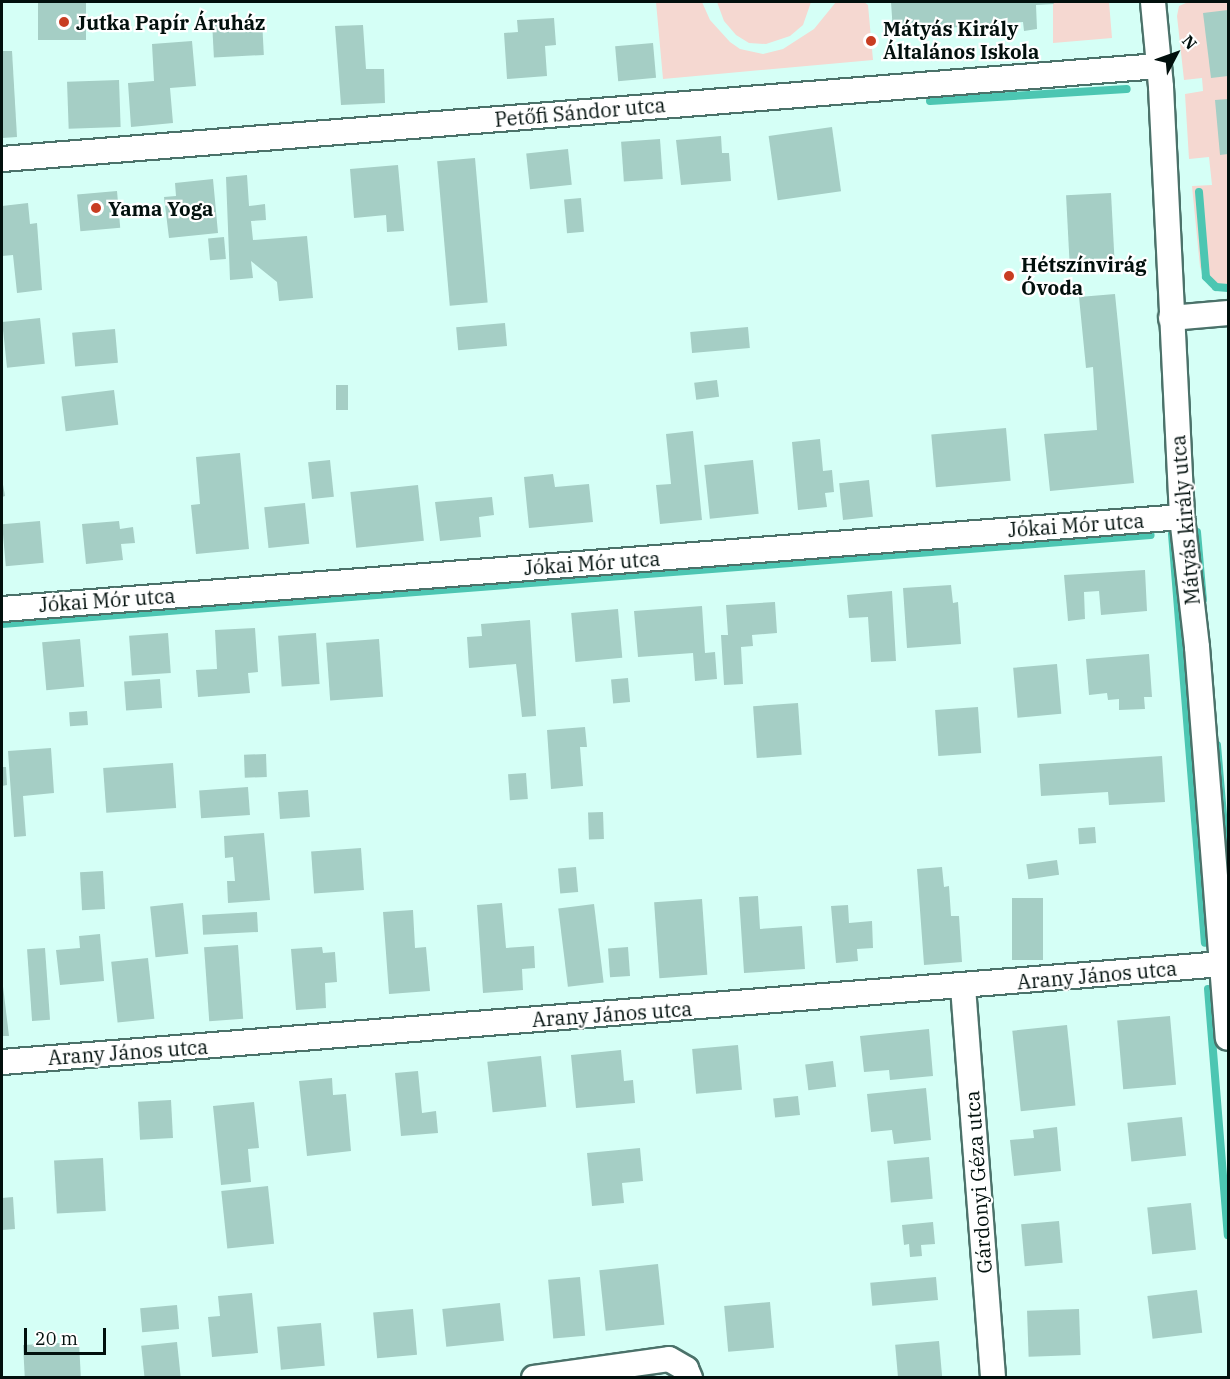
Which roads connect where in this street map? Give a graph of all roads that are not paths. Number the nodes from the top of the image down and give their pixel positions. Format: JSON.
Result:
{"nodes":[{"id":1,"x":1153,"y":2,"type":"edge"},
{"id":2,"x":1159,"y":66,"type":"junction"},
{"id":3,"x":2,"y":159,"type":"edge"},
{"id":4,"x":1228,"y":313,"type":"edge"},
{"id":5,"x":1171,"y":318,"type":"junction"},
{"id":6,"x":1182,"y":517,"type":"junction"},
{"id":7,"x":2,"y":609,"type":"edge"},
{"id":8,"x":1223,"y":964,"type":"junction"},
{"id":9,"x":963,"y":987,"type":"junction"},
{"id":10,"x":1228,"y":1038,"type":"edge"},
{"id":11,"x":2,"y":1062,"type":"edge"},
{"id":12,"x":534,"y":1377,"type":"edge"},
{"id":13,"x":690,"y":1377,"type":"edge"},
{"id":14,"x":993,"y":1377,"type":"edge"}],
"edges":[{"from":1,"to":2,"type":"street","name":"Mátyás király utca"},
{"from":2,"to":3,"type":"street","name":"Petőfi Sándor utca"},
{"from":2,"to":5,"type":"street","name":"Mátyás király utca"},
{"from":4,"to":5,"type":"street"},
{"from":5,"to":6,"type":"street","name":"Mátyás király utca"},
{"from":6,"to":7,"type":"street","name":"Jókai Mór utca"},
{"from":6,"to":8,"type":"street","name":"Mátyás király utca"},
{"from":8,"to":9,"type":"street","name":"Arany János utca"},
{"from":8,"to":10,"type":"street","name":"Mátyás király utca"},
{"from":9,"to":11,"type":"street","name":"Arany János utca"},
{"from":9,"to":14,"type":"street","name":"Gárdonyi Géza utca"},
{"from":12,"to":13,"type":"street"}]}
